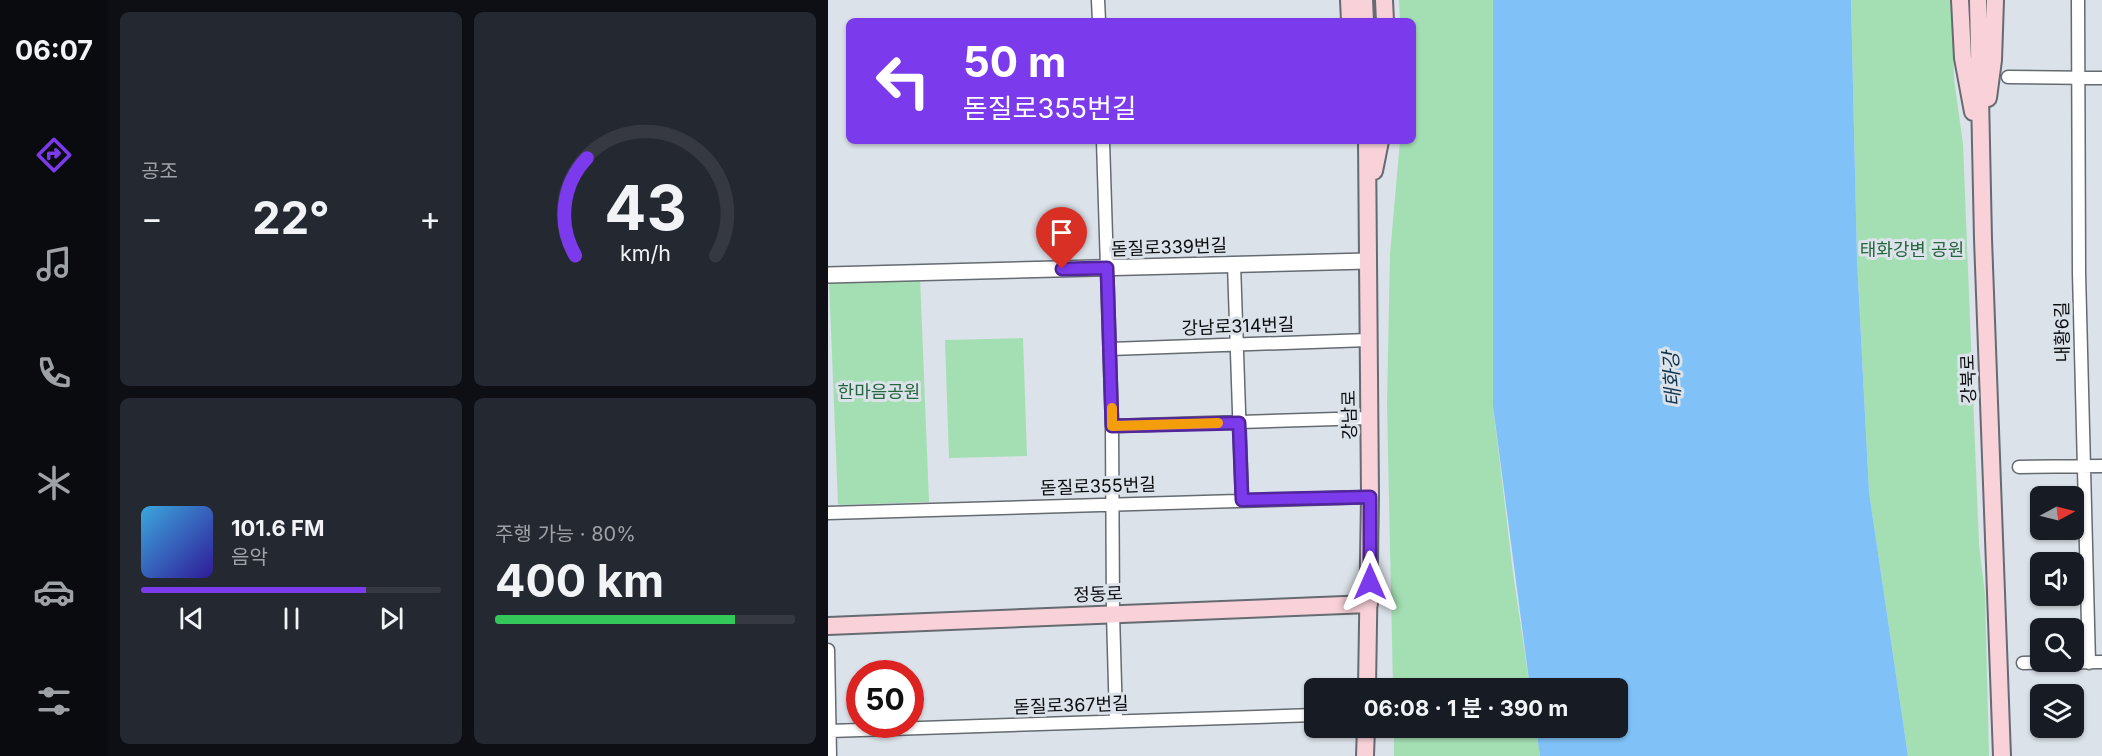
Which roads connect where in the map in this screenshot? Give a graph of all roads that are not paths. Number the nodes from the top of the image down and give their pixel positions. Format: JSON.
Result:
{"nodes":[{"id":1,"x":1098,"y":0,"type":"edge"},
{"id":2,"x":1349,"y":0,"type":"edge"},
{"id":3,"x":1364,"y":0,"type":"edge"},
{"id":4,"x":1384,"y":0,"type":"edge"},
{"id":5,"x":1960,"y":0,"type":"edge"},
{"id":6,"x":1978,"y":0,"type":"edge"},
{"id":7,"x":1995,"y":0,"type":"edge"},
{"id":8,"x":2078,"y":0,"type":"edge"},
{"id":9,"x":1099,"y":18,"type":"edge"},
{"id":10,"x":1350,"y":18,"type":"edge"},
{"id":11,"x":1365,"y":18,"type":"edge"},
{"id":12,"x":1385,"y":18,"type":"edge"},
{"id":13,"x":2008,"y":77,"type":"dead end"},
{"id":14,"x":2078,"y":78,"type":"junction"},
{"id":15,"x":2102,"y":78,"type":"edge"},
{"id":16,"x":1981,"y":142,"type":"junction"},
{"id":17,"x":1103,"y":144,"type":"edge"},
{"id":18,"x":1359,"y":144,"type":"edge"},
{"id":19,"x":1367,"y":144,"type":"edge"},
{"id":20,"x":1379,"y":144,"type":"edge"},
{"id":21,"x":1368,"y":201,"type":"junction"},
{"id":22,"x":1367,"y":261,"type":"junction"},
{"id":23,"x":1234,"y":264,"type":"junction"},
{"id":24,"x":1107,"y":268,"type":"junction"},
{"id":25,"x":828,"y":275,"type":"edge"},
{"id":26,"x":1368,"y":340,"type":"junction"},
{"id":27,"x":1237,"y":344,"type":"junction"},
{"id":28,"x":1110,"y":350,"type":"junction"},
{"id":29,"x":1369,"y":418,"type":"junction"},
{"id":30,"x":1239,"y":423,"type":"junction"},
{"id":31,"x":1112,"y":426,"type":"junction"},
{"id":32,"x":2102,"y":466,"type":"edge"},
{"id":33,"x":2019,"y":467,"type":"dead end"},
{"id":34,"x":2084,"y":467,"type":"junction"},
{"id":35,"x":1370,"y":497,"type":"junction"},
{"id":36,"x":1242,"y":500,"type":"junction"},
{"id":37,"x":1112,"y":504,"type":"junction"},
{"id":38,"x":828,"y":513,"type":"edge"},
{"id":39,"x":1369,"y":603,"type":"junction"},
{"id":40,"x":1113,"y":613,"type":"junction"},
{"id":41,"x":828,"y":626,"type":"edge"},
{"id":42,"x":828,"y":650,"type":"edge"},
{"id":43,"x":2102,"y":662,"type":"edge"},
{"id":44,"x":2023,"y":663,"type":"dead end"},
{"id":45,"x":2089,"y":663,"type":"junction"},
{"id":46,"x":1367,"y":678,"type":"edge"},
{"id":47,"x":1304,"y":715,"type":"edge"},
{"id":48,"x":1116,"y":722,"type":"junction"},
{"id":49,"x":830,"y":731,"type":"junction"},
{"id":50,"x":1366,"y":738,"type":"edge"},
{"id":51,"x":830,"y":756,"type":"edge"},
{"id":52,"x":1365,"y":756,"type":"edge"},
{"id":53,"x":2002,"y":756,"type":"edge"}],
"edges":[{"from":1,"to":9,"type":"street"},
{"from":2,"to":10,"type":"main road"},
{"from":3,"to":11,"type":"main road"},
{"from":4,"to":12,"type":"main road"},
{"from":5,"to":16,"type":"main road"},
{"from":6,"to":16,"type":"main road","name":"강북로"},
{"from":7,"to":16,"type":"main road"},
{"from":8,"to":14,"type":"street","name":"내황6길"},
{"from":13,"to":14,"type":"street"},
{"from":14,"to":15,"type":"street"},
{"from":14,"to":34,"type":"street","name":"내황6길"},
{"from":16,"to":53,"type":"main road","name":"강북로"},
{"from":17,"to":24,"type":"street"},
{"from":18,"to":21,"type":"main road"},
{"from":19,"to":21,"type":"main road","name":"강남로"},
{"from":20,"to":21,"type":"main road"},
{"from":21,"to":22,"type":"main road","name":"강남로"},
{"from":22,"to":23,"type":"street","name":"돋질로339번길"},
{"from":22,"to":26,"type":"main road","name":"강남로"},
{"from":23,"to":24,"type":"street","name":"돋질로339번길"},
{"from":23,"to":27,"type":"street"},
{"from":24,"to":25,"type":"street","name":"돋질로339번길"},
{"from":24,"to":28,"type":"street"},
{"from":26,"to":27,"type":"street","name":"강남로314번길"},
{"from":26,"to":29,"type":"main road","name":"강남로"},
{"from":27,"to":28,"type":"street","name":"강남로314번길"},
{"from":27,"to":30,"type":"street"},
{"from":28,"to":31,"type":"street"},
{"from":29,"to":30,"type":"street"},
{"from":29,"to":35,"type":"main road","name":"강남로"},
{"from":30,"to":31,"type":"street"},
{"from":30,"to":36,"type":"street"},
{"from":31,"to":37,"type":"street"},
{"from":32,"to":34,"type":"street"},
{"from":33,"to":34,"type":"street"},
{"from":34,"to":45,"type":"street","name":"내황6길"},
{"from":35,"to":36,"type":"street","name":"돋질로355번길"},
{"from":35,"to":39,"type":"main road","name":"강남로"},
{"from":36,"to":37,"type":"street","name":"돋질로355번길"},
{"from":37,"to":38,"type":"street","name":"돋질로355번길"},
{"from":37,"to":40,"type":"street"},
{"from":39,"to":40,"type":"main road","name":"정동로"},
{"from":39,"to":46,"type":"main road","name":"강남로"},
{"from":40,"to":41,"type":"main road","name":"정동로"},
{"from":40,"to":48,"type":"street"},
{"from":42,"to":49,"type":"street"},
{"from":43,"to":45,"type":"street"},
{"from":44,"to":45,"type":"street"},
{"from":47,"to":48,"type":"street","name":"돋질로367번길"},
{"from":48,"to":49,"type":"street","name":"돋질로367번길"},
{"from":49,"to":51,"type":"street"},
{"from":50,"to":52,"type":"main road"}]}
